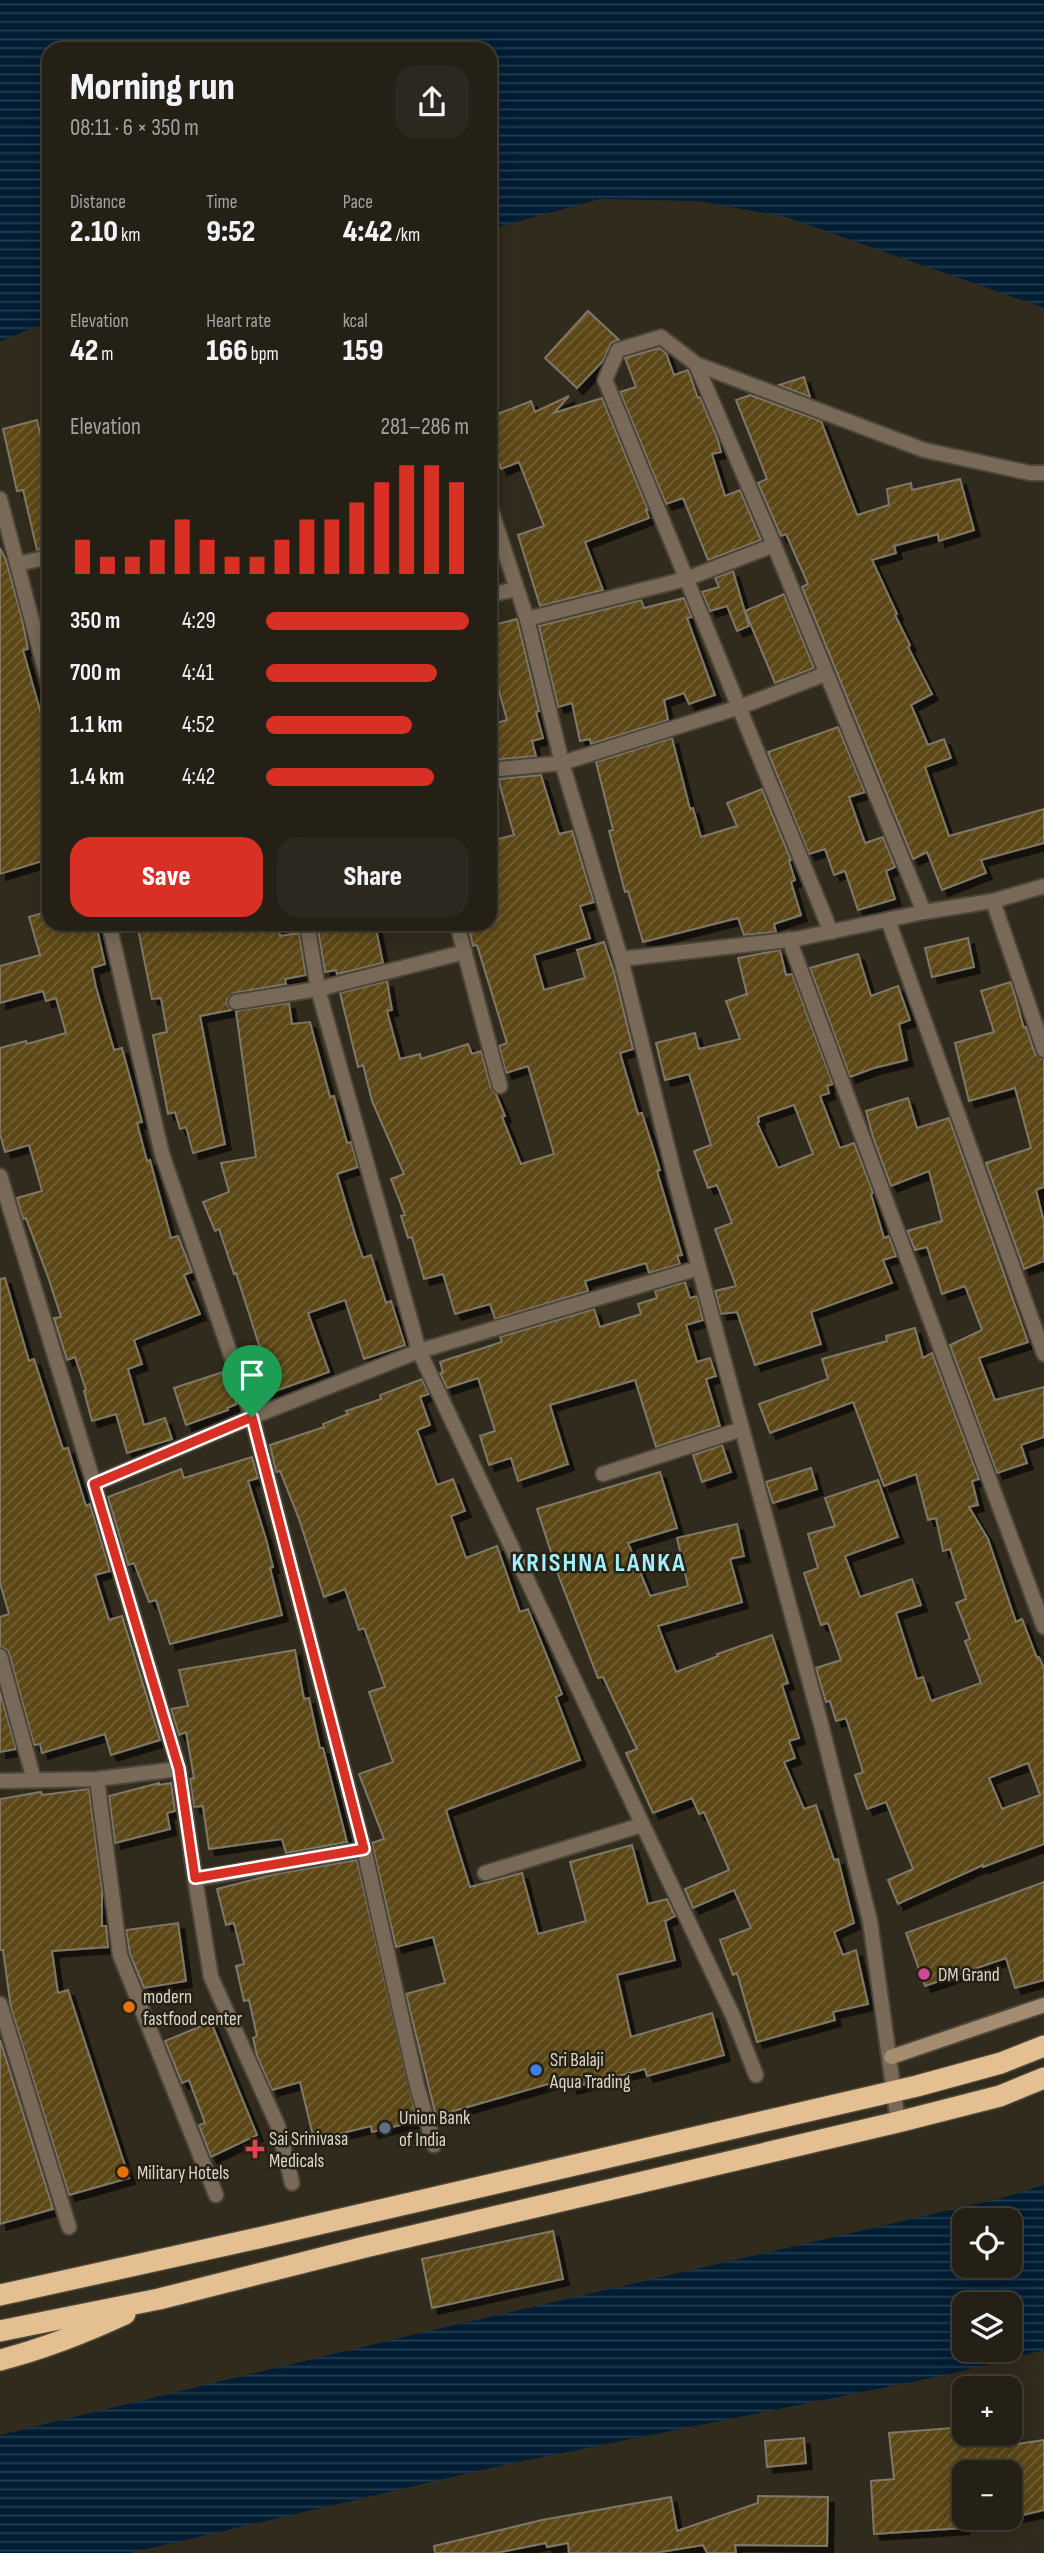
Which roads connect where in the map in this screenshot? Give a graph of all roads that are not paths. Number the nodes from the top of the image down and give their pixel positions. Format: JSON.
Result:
{"nodes":[{"id":1,"x":696,"y":363,"type":"junction"},
{"id":2,"x":1044,"y":473,"type":"edge"},
{"id":3,"x":0,"y":499,"type":"edge"},
{"id":4,"x":497,"y":529,"type":"edge"},
{"id":5,"x":774,"y":545,"type":"junction"},
{"id":6,"x":42,"y":559,"type":"edge"},
{"id":7,"x":18,"y":564,"type":"junction"},
{"id":8,"x":687,"y":579,"type":"junction"},
{"id":9,"x":516,"y":589,"type":"junction"},
{"id":10,"x":497,"y":593,"type":"edge"},
{"id":11,"x":527,"y":619,"type":"junction"},
{"id":12,"x":42,"y":658,"type":"edge"},
{"id":13,"x":825,"y":674,"type":"junction"},
{"id":14,"x":740,"y":707,"type":"junction"},
{"id":15,"x":562,"y":763,"type":"junction"},
{"id":16,"x":497,"y":769,"type":"edge"},
{"id":17,"x":1044,"y":886,"type":"edge"},
{"id":18,"x":993,"y":901,"type":"junction"},
{"id":19,"x":924,"y":912,"type":"junction"},
{"id":20,"x":888,"y":920,"type":"junction"},
{"id":21,"x":111,"y":931,"type":"edge"},
{"id":22,"x":308,"y":931,"type":"edge"},
{"id":23,"x":459,"y":931,"type":"edge"},
{"id":24,"x":831,"y":932,"type":"junction"},
{"id":25,"x":789,"y":939,"type":"junction"},
{"id":26,"x":464,"y":951,"type":"junction"},
{"id":27,"x":621,"y":959,"type":"junction"},
{"id":28,"x":318,"y":989,"type":"junction"},
{"id":29,"x":236,"y":1002,"type":"dead end"},
{"id":30,"x":1044,"y":1051,"type":"edge"},
{"id":31,"x":500,"y":1086,"type":"dead end"},
{"id":32,"x":0,"y":1176,"type":"edge"},
{"id":33,"x":699,"y":1268,"type":"junction"},
{"id":34,"x":419,"y":1351,"type":"junction"},
{"id":35,"x":1044,"y":1354,"type":"edge"},
{"id":36,"x":252,"y":1417,"type":"junction"},
{"id":37,"x":742,"y":1429,"type":"junction"},
{"id":38,"x":603,"y":1474,"type":"dead end"},
{"id":39,"x":94,"y":1484,"type":"junction"},
{"id":40,"x":1044,"y":1628,"type":"edge"},
{"id":41,"x":0,"y":1656,"type":"edge"},
{"id":42,"x":179,"y":1769,"type":"junction"},
{"id":43,"x":97,"y":1779,"type":"junction"},
{"id":44,"x":34,"y":1780,"type":"junction"},
{"id":45,"x":0,"y":1781,"type":"edge"},
{"id":46,"x":642,"y":1825,"type":"junction"},
{"id":47,"x":364,"y":1849,"type":"junction"},
{"id":48,"x":485,"y":1873,"type":"dead end"},
{"id":49,"x":195,"y":1878,"type":"junction"},
{"id":50,"x":0,"y":2004,"type":"edge"},
{"id":51,"x":1044,"y":2005,"type":"edge"},
{"id":52,"x":1044,"y":2046,"type":"edge"},
{"id":53,"x":891,"y":2057,"type":"junction"},
{"id":54,"x":756,"y":2076,"type":"dead end"},
{"id":55,"x":1044,"y":2078,"type":"edge"},
{"id":56,"x":895,"y":2090,"type":"junction"},
{"id":57,"x":898,"y":2122,"type":"junction"},
{"id":58,"x":434,"y":2145,"type":"dead end"},
{"id":59,"x":292,"y":2183,"type":"dead end"},
{"id":60,"x":216,"y":2194,"type":"dead end"},
{"id":61,"x":69,"y":2227,"type":"dead end"},
{"id":62,"x":0,"y":2295,"type":"edge"},
{"id":63,"x":159,"y":2299,"type":"junction"},
{"id":64,"x":0,"y":2331,"type":"edge"},
{"id":65,"x":0,"y":2360,"type":"edge"}],
"edges":[{"from":1,"to":2,"type":"street"},
{"from":1,"to":5,"type":"street"},
{"from":1,"to":8,"type":"street"},
{"from":3,"to":7,"type":"street"},
{"from":4,"to":9,"type":"street"},
{"from":5,"to":8,"type":"street"},
{"from":5,"to":13,"type":"street"},
{"from":6,"to":7,"type":"street"},
{"from":7,"to":12,"type":"street"},
{"from":8,"to":11,"type":"street"},
{"from":8,"to":14,"type":"street"},
{"from":9,"to":10,"type":"street"},
{"from":9,"to":11,"type":"street"},
{"from":11,"to":15,"type":"street"},
{"from":13,"to":14,"type":"street"},
{"from":13,"to":19,"type":"street"},
{"from":14,"to":15,"type":"street"},
{"from":14,"to":24,"type":"street"},
{"from":15,"to":16,"type":"street"},
{"from":15,"to":27,"type":"street"},
{"from":17,"to":18,"type":"street"},
{"from":18,"to":19,"type":"street"},
{"from":18,"to":30,"type":"street"},
{"from":19,"to":20,"type":"street"},
{"from":20,"to":24,"type":"street"},
{"from":20,"to":35,"type":"street"},
{"from":21,"to":36,"type":"street"},
{"from":22,"to":28,"type":"street"},
{"from":23,"to":26,"type":"street"},
{"from":24,"to":25,"type":"street"},
{"from":25,"to":27,"type":"street"},
{"from":25,"to":40,"type":"street"},
{"from":26,"to":28,"type":"street"},
{"from":26,"to":31,"type":"street"},
{"from":27,"to":33,"type":"street"},
{"from":28,"to":29,"type":"street"},
{"from":28,"to":34,"type":"street"},
{"from":32,"to":39,"type":"street"},
{"from":33,"to":34,"type":"street"},
{"from":33,"to":37,"type":"street"},
{"from":34,"to":36,"type":"street"},
{"from":34,"to":46,"type":"street"},
{"from":36,"to":39,"type":"street"},
{"from":36,"to":47,"type":"street"},
{"from":37,"to":38,"type":"street"},
{"from":37,"to":53,"type":"street"},
{"from":39,"to":42,"type":"street"},
{"from":41,"to":44,"type":"street"},
{"from":42,"to":43,"type":"street"},
{"from":42,"to":49,"type":"street"},
{"from":43,"to":44,"type":"street"},
{"from":43,"to":60,"type":"street"},
{"from":44,"to":45,"type":"street"},
{"from":46,"to":48,"type":"street"},
{"from":46,"to":54,"type":"street"},
{"from":47,"to":49,"type":"street"},
{"from":47,"to":58,"type":"street"},
{"from":49,"to":59,"type":"street"},
{"from":50,"to":61,"type":"street"},
{"from":51,"to":53,"type":"street"},
{"from":52,"to":56,"type":"highway"},
{"from":53,"to":56,"type":"street"},
{"from":55,"to":57,"type":"highway"},
{"from":56,"to":57,"type":"street"},
{"from":56,"to":62,"type":"highway"},
{"from":57,"to":63,"type":"highway"},
{"from":63,"to":64,"type":"highway"},
{"from":63,"to":65,"type":"highway"}]}
